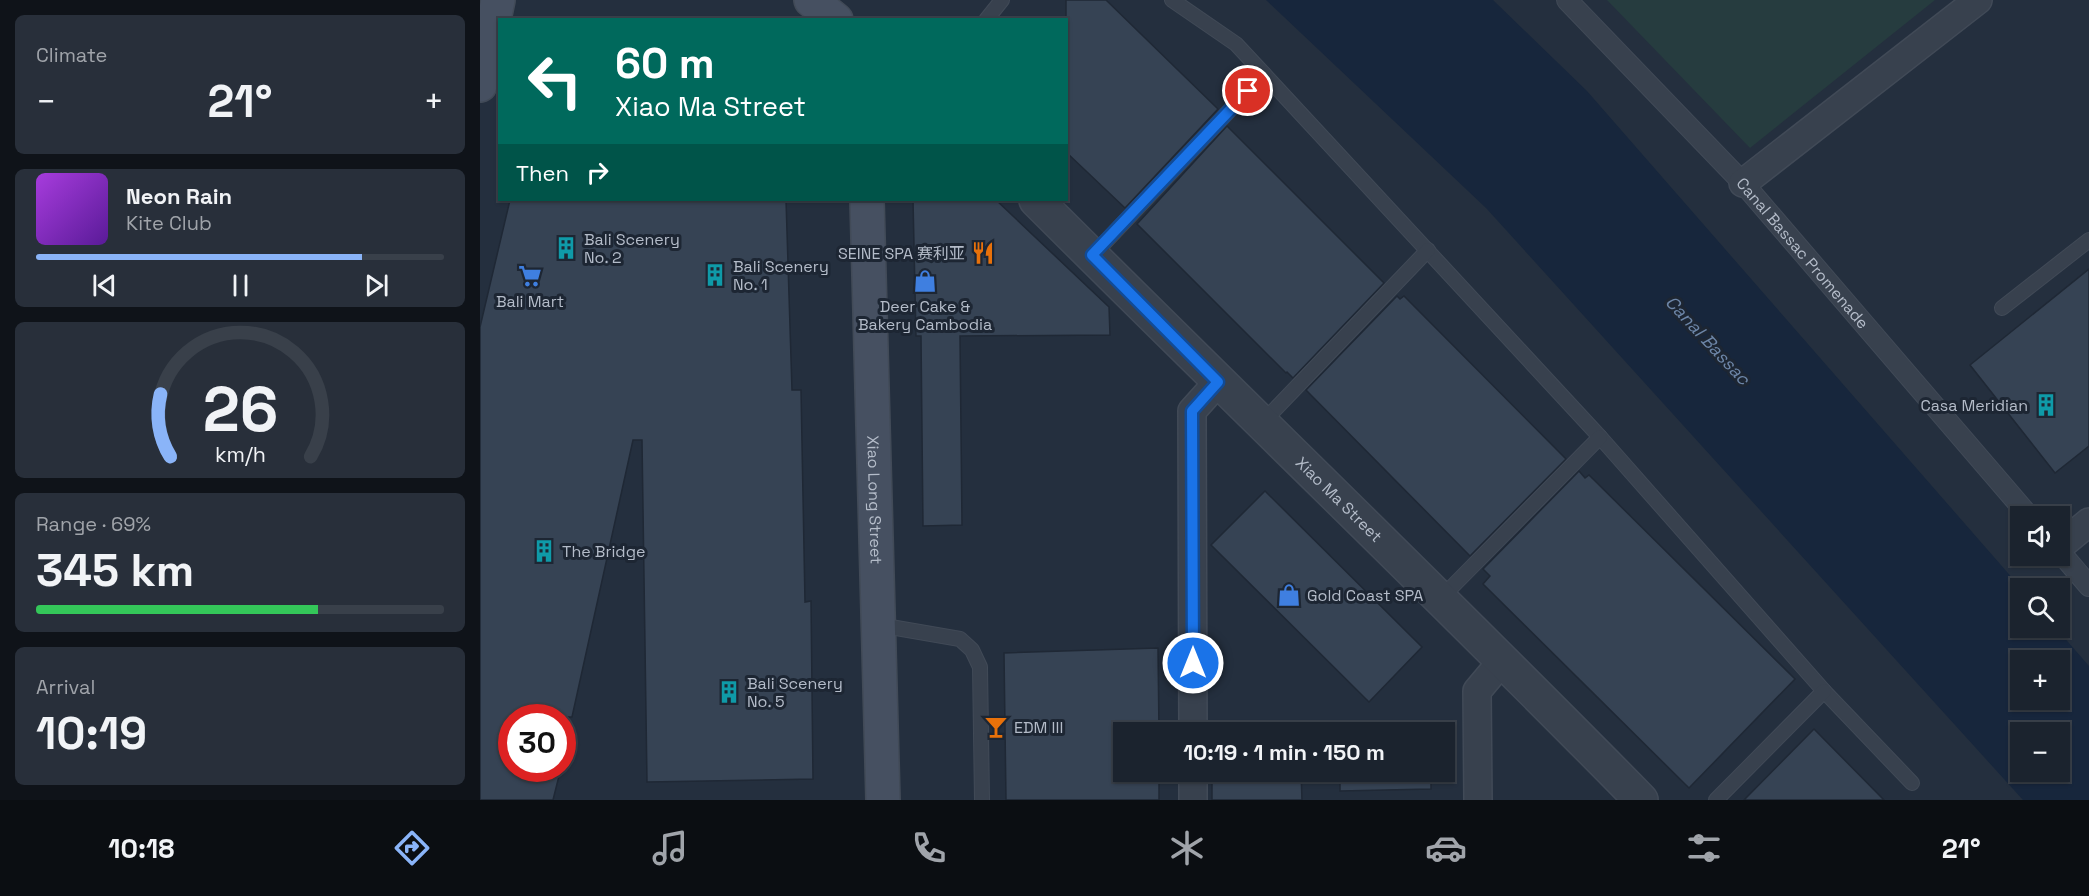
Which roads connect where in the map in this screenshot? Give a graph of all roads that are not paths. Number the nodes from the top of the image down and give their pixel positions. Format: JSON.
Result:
{"nodes":[{"id":1,"x":498,"y":0,"type":"edge"},
{"id":2,"x":811,"y":0,"type":"edge"},
{"id":3,"x":1002,"y":0,"type":"edge"},
{"id":4,"x":1172,"y":0,"type":"edge"},
{"id":5,"x":1567,"y":0,"type":"edge"},
{"id":6,"x":1978,"y":0,"type":"edge"},
{"id":7,"x":834,"y":18,"type":"edge"},
{"id":8,"x":988,"y":18,"type":"edge"},
{"id":9,"x":1264,"y":74,"type":"junction"},
{"id":10,"x":480,"y":85,"type":"edge"},
{"id":11,"x":1743,"y":183,"type":"junction"},
{"id":12,"x":867,"y":201,"type":"edge"},
{"id":13,"x":1037,"y":201,"type":"edge"},
{"id":14,"x":2089,"y":240,"type":"edge"},
{"id":15,"x":1428,"y":250,"type":"junction"},
{"id":16,"x":1092,"y":255,"type":"junction"},
{"id":17,"x":2002,"y":308,"type":"dead end"},
{"id":18,"x":1218,"y":382,"type":"junction"},
{"id":19,"x":1261,"y":424,"type":"junction"},
{"id":20,"x":1600,"y":437,"type":"junction"},
{"id":21,"x":2020,"y":506,"type":"edge"},
{"id":22,"x":2089,"y":522,"type":"edge"},
{"id":23,"x":2070,"y":538,"type":"edge"},
{"id":24,"x":2070,"y":564,"type":"edge"},
{"id":25,"x":2089,"y":586,"type":"edge"},
{"id":26,"x":1440,"y":599,"type":"junction"},
{"id":27,"x":878,"y":625,"type":"junction"},
{"id":28,"x":1503,"y":660,"type":"junction"},
{"id":29,"x":1824,"y":691,"type":"junction"},
{"id":30,"x":1193,"y":722,"type":"edge"},
{"id":31,"x":1193,"y":782,"type":"edge"},
{"id":32,"x":1912,"y":783,"type":"dead end"},
{"id":33,"x":883,"y":800,"type":"edge"},
{"id":34,"x":982,"y":800,"type":"edge"},
{"id":35,"x":1193,"y":800,"type":"edge"},
{"id":36,"x":1478,"y":800,"type":"edge"},
{"id":37,"x":1641,"y":800,"type":"edge"},
{"id":38,"x":1716,"y":800,"type":"edge"}],
"edges":[{"from":1,"to":10,"type":"main road"},
{"from":2,"to":7,"type":"main road"},
{"from":3,"to":8,"type":"lane"},
{"from":4,"to":9,"type":"lane"},
{"from":5,"to":11,"type":"street","name":"Canal Bassac Promenade"},
{"from":6,"to":11,"type":"street"},
{"from":9,"to":15,"type":"lane"},
{"from":9,"to":16,"type":"lane"},
{"from":11,"to":21,"type":"street","name":"Canal Bassac Promenade"},
{"from":12,"to":27,"type":"main road","name":"Xiao Long Street"},
{"from":13,"to":16,"type":"street","name":"Xiao Ma Street"},
{"from":14,"to":17,"type":"lane"},
{"from":15,"to":19,"type":"lane"},
{"from":15,"to":20,"type":"lane"},
{"from":16,"to":18,"type":"street","name":"Xiao Ma Street"},
{"from":18,"to":19,"type":"street","name":"Xiao Ma Street"},
{"from":18,"to":30,"type":"street"},
{"from":19,"to":26,"type":"street","name":"Xiao Ma Street"},
{"from":20,"to":26,"type":"lane"},
{"from":20,"to":29,"type":"lane"},
{"from":22,"to":23,"type":"street"},
{"from":24,"to":25,"type":"street"},
{"from":26,"to":28,"type":"street","name":"Xiao Ma Street"},
{"from":27,"to":33,"type":"main road","name":"Xiao Long Street"},
{"from":27,"to":34,"type":"lane"},
{"from":28,"to":36,"type":"street"},
{"from":28,"to":37,"type":"street","name":"Xiao Ma Street"},
{"from":29,"to":32,"type":"lane"},
{"from":29,"to":38,"type":"lane"},
{"from":31,"to":35,"type":"street"}]}
